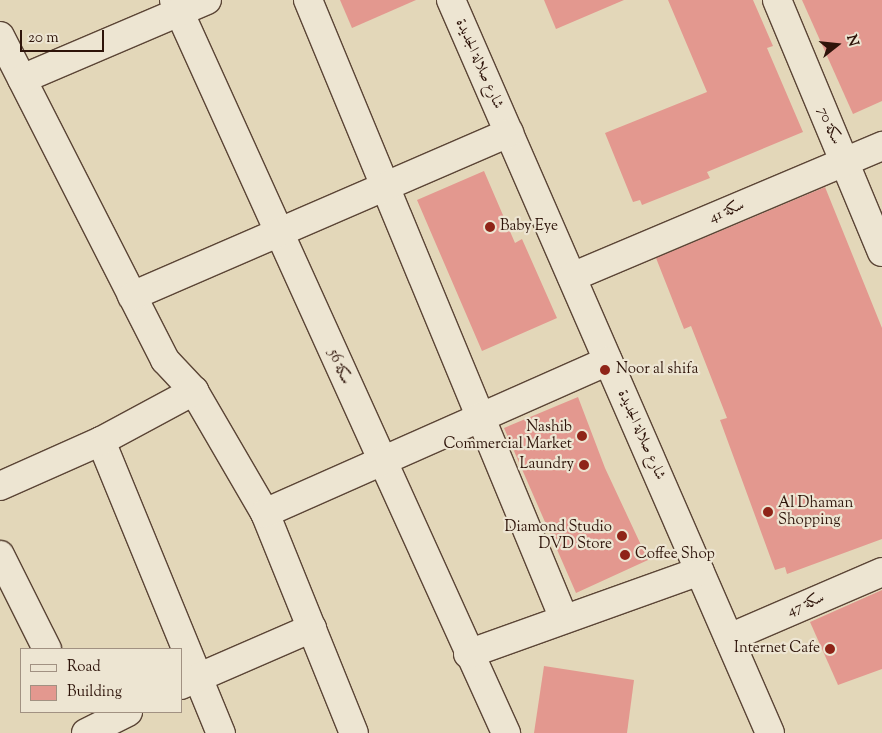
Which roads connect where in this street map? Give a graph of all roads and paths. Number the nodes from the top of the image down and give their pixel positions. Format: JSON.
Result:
{"nodes":[{"id":1,"x":207,"y":0,"type":"edge"},
{"id":2,"x":308,"y":0,"type":"edge"},
{"id":3,"x":451,"y":0,"type":"edge"},
{"id":4,"x":777,"y":0,"type":"edge"},
{"id":5,"x":177,"y":6,"type":"edge"},
{"id":6,"x":0,"y":36,"type":"edge"},
{"id":7,"x":22,"y":79,"type":"junction"},
{"id":8,"x":509,"y":133,"type":"junction"},
{"id":9,"x":882,"y":146,"type":"edge"},
{"id":10,"x":844,"y":162,"type":"junction"},
{"id":11,"x":386,"y":188,"type":"junction"},
{"id":12,"x":280,"y":234,"type":"junction"},
{"id":13,"x":882,"y":252,"type":"edge"},
{"id":14,"x":572,"y":278,"type":"junction"},
{"id":15,"x":132,"y":296,"type":"junction"},
{"id":16,"x":608,"y":360,"type":"junction"},
{"id":17,"x":194,"y":391,"type":"junction"},
{"id":18,"x":481,"y":419,"type":"junction"},
{"id":19,"x":100,"y":441,"type":"junction"},
{"id":20,"x":383,"y":464,"type":"junction"},
{"id":21,"x":0,"y":486,"type":"edge"},
{"id":22,"x":265,"y":513,"type":"junction"},
{"id":23,"x":0,"y":555,"type":"edge"},
{"id":24,"x":700,"y":571,"type":"junction"},
{"id":25,"x":882,"y":572,"type":"edge"},
{"id":26,"x":564,"y":619,"type":"junction"},
{"id":27,"x":312,"y":628,"type":"junction"},
{"id":28,"x":729,"y":638,"type":"junction"},
{"id":29,"x":46,"y":648,"type":"edge"},
{"id":30,"x":178,"y":648,"type":"edge"},
{"id":31,"x":468,"y":654,"type":"junction"},
{"id":32,"x":182,"y":660,"type":"edge"},
{"id":33,"x":190,"y":681,"type":"edge"},
{"id":34,"x":125,"y":713,"type":"edge"},
{"id":35,"x":85,"y":727,"type":"edge"},
{"id":36,"x":221,"y":733,"type":"edge"},
{"id":37,"x":354,"y":733,"type":"edge"},
{"id":38,"x":506,"y":733,"type":"edge"},
{"id":39,"x":770,"y":733,"type":"edge"}],
"edges":[{"from":1,"to":5,"type":"street"},
{"from":2,"to":11,"type":"street"},
{"from":3,"to":8,"type":"street","name":"شارع صلالة الجديدة"},
{"from":4,"to":10,"type":"street","name":"سكة 70"},
{"from":5,"to":7,"type":"street"},
{"from":5,"to":12,"type":"street","name":"سكة 56"},
{"from":6,"to":7,"type":"street"},
{"from":7,"to":15,"type":"street"},
{"from":8,"to":11,"type":"street"},
{"from":8,"to":14,"type":"street","name":"شارع صلالة الجديدة"},
{"from":9,"to":10,"type":"street","name":"سكة 41"},
{"from":10,"to":13,"type":"street","name":"سكة 70"},
{"from":10,"to":14,"type":"street","name":"سكة 41"},
{"from":11,"to":12,"type":"street"},
{"from":11,"to":18,"type":"street"},
{"from":12,"to":15,"type":"street"},
{"from":12,"to":20,"type":"street","name":"سكة 56"},
{"from":14,"to":16,"type":"street","name":"شارع صلالة الجديدة"},
{"from":15,"to":17,"type":"street"},
{"from":16,"to":18,"type":"street"},
{"from":16,"to":24,"type":"street","name":"شارع صلالة الجديدة"},
{"from":17,"to":19,"type":"street"},
{"from":17,"to":22,"type":"street"},
{"from":18,"to":20,"type":"street"},
{"from":18,"to":26,"type":"street"},
{"from":19,"to":21,"type":"street"},
{"from":19,"to":30,"type":"street"},
{"from":20,"to":22,"type":"street"},
{"from":20,"to":31,"type":"street","name":"سكة 56"},
{"from":22,"to":27,"type":"street"},
{"from":23,"to":29,"type":"street"},
{"from":24,"to":26,"type":"street"},
{"from":24,"to":28,"type":"street","name":"شارع صلالة الجديدة"},
{"from":25,"to":28,"type":"street","name":"سكة 47"},
{"from":26,"to":31,"type":"street"},
{"from":27,"to":33,"type":"street"},
{"from":27,"to":37,"type":"street"},
{"from":28,"to":39,"type":"street","name":"شارع صلالة الجديدة"},
{"from":31,"to":38,"type":"street","name":"سكة 56"},
{"from":32,"to":33,"type":"street"},
{"from":33,"to":36,"type":"street"},
{"from":34,"to":35,"type":"street"}]}
